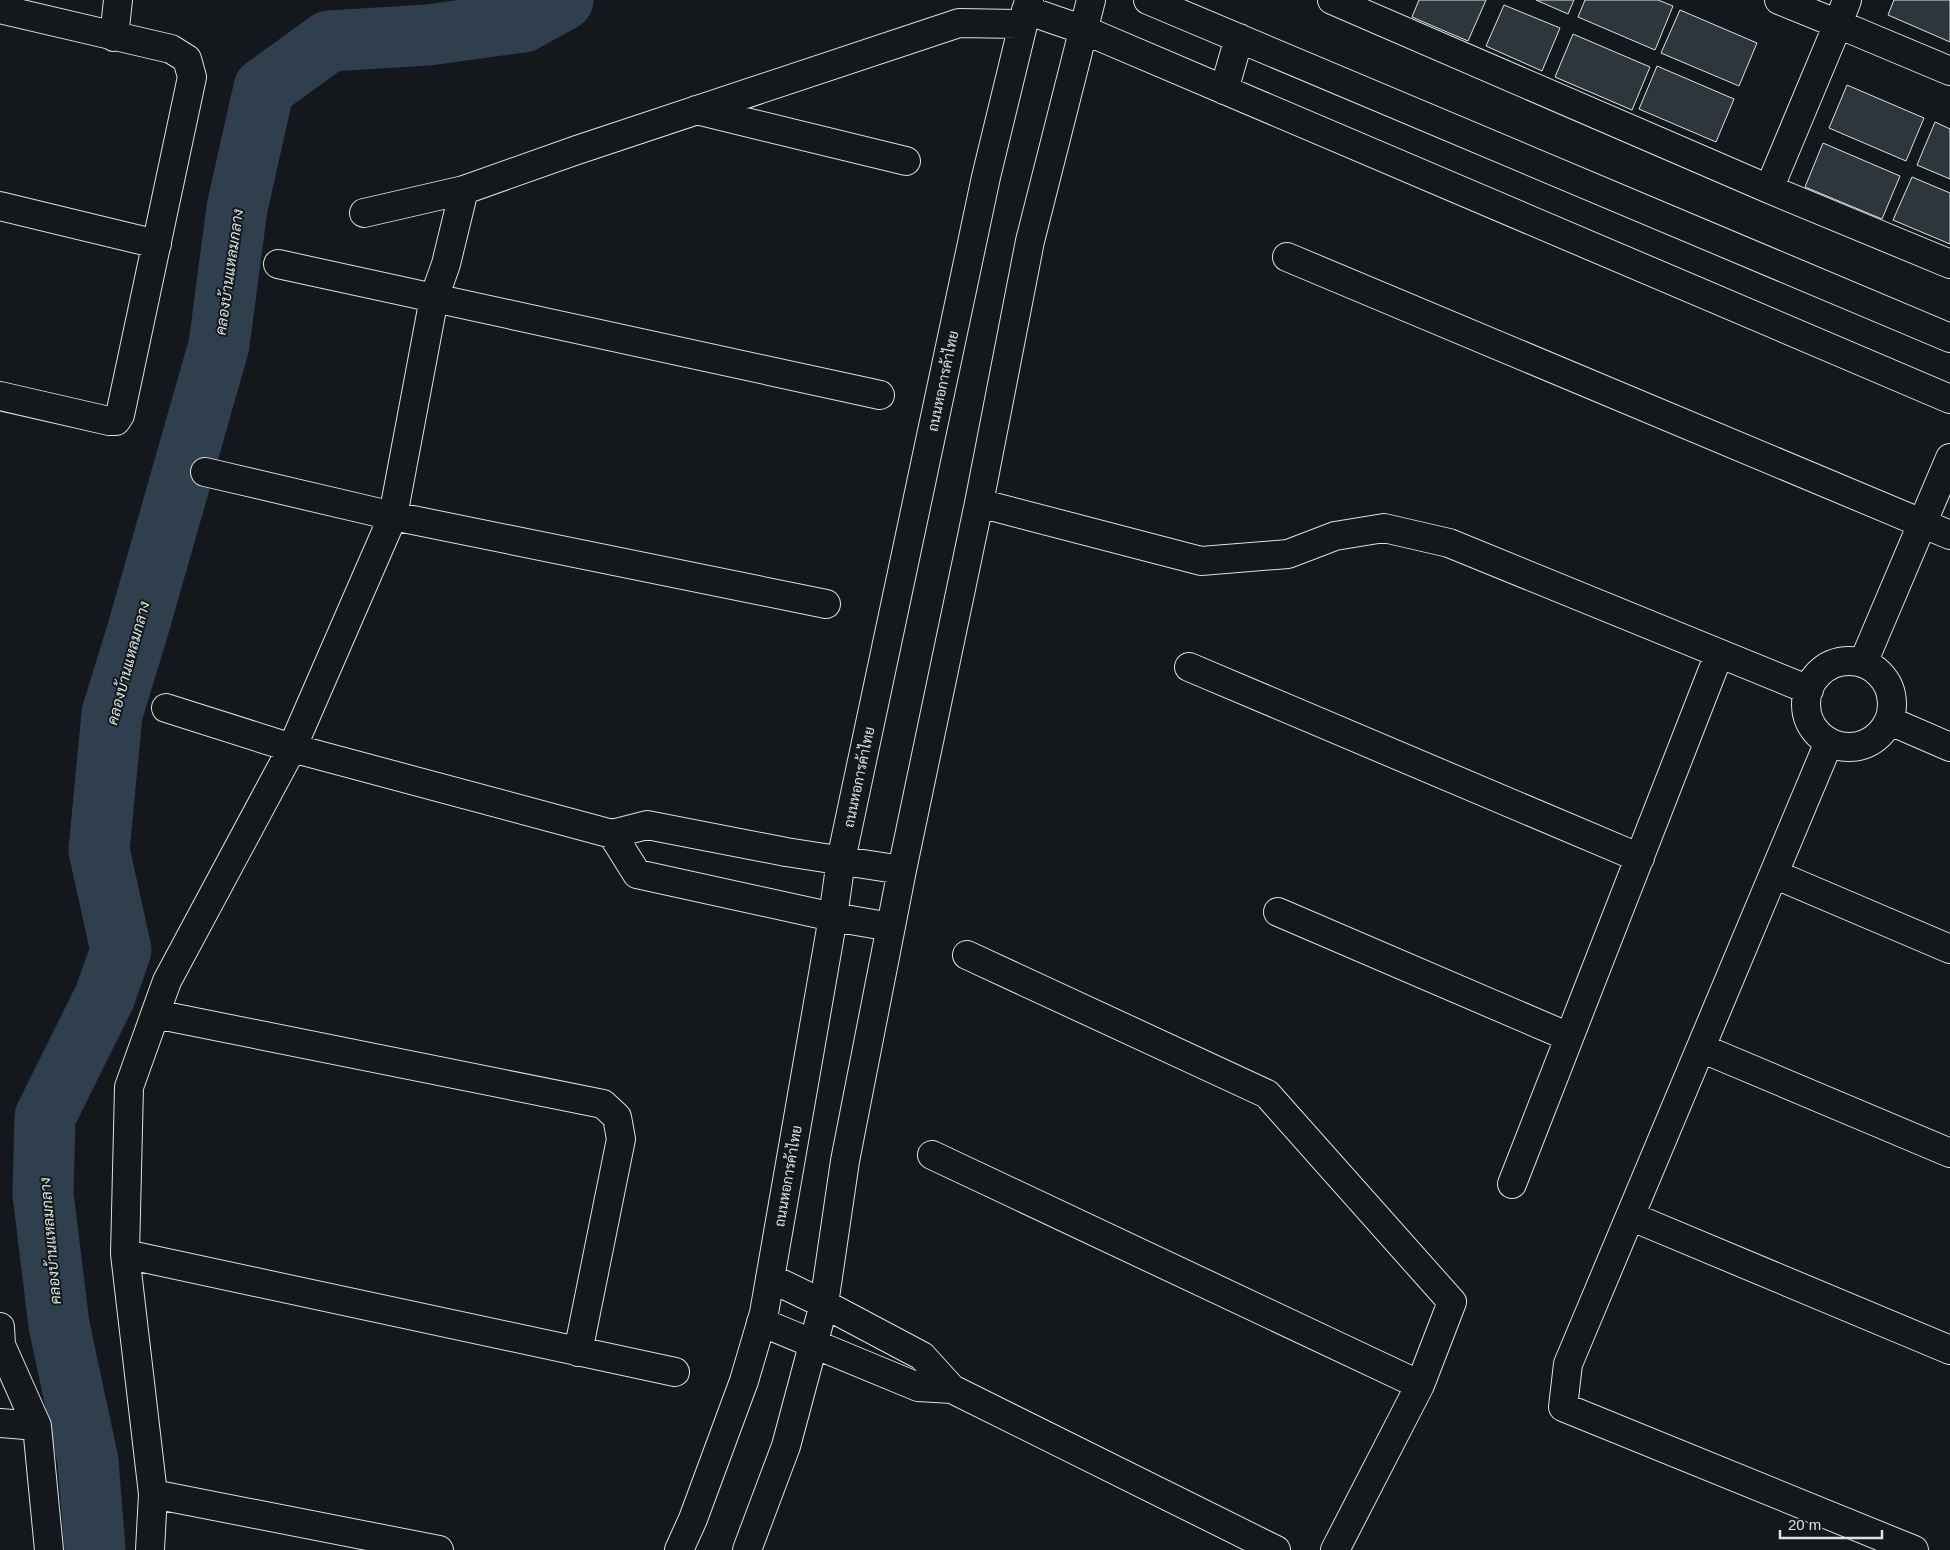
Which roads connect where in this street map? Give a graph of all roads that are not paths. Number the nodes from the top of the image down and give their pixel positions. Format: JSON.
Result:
{"nodes":[{"id":1,"x":118,"y":0,"type":"edge"},
{"id":2,"x":1091,"y":0,"type":"edge"},
{"id":3,"x":1148,"y":0,"type":"edge"},
{"id":4,"x":1332,"y":0,"type":"edge"},
{"id":5,"x":1778,"y":0,"type":"edge"},
{"id":6,"x":0,"y":10,"type":"edge"},
{"id":7,"x":1026,"y":11,"type":"edge"},
{"id":8,"x":1843,"y":12,"type":"edge"},
{"id":9,"x":1084,"y":30,"type":"junction"},
{"id":10,"x":114,"y":37,"type":"junction"},
{"id":11,"x":1239,"y":38,"type":"junction"},
{"id":12,"x":1950,"y":72,"type":"edge"},
{"id":13,"x":1224,"y":90,"type":"junction"},
{"id":14,"x":696,"y":110,"type":"junction"},
{"id":15,"x":906,"y":162,"type":"dead end"},
{"id":16,"x":1769,"y":189,"type":"junction"},
{"id":17,"x":464,"y":190,"type":"junction"},
{"id":18,"x":0,"y":206,"type":"edge"},
{"id":19,"x":364,"y":213,"type":"dead end"},
{"id":20,"x":157,"y":244,"type":"junction"},
{"id":21,"x":1287,"y":257,"type":"dead end"},
{"id":22,"x":278,"y":264,"type":"dead end"},
{"id":23,"x":1950,"y":264,"type":"edge"},
{"id":24,"x":434,"y":298,"type":"junction"},
{"id":25,"x":1950,"y":338,"type":"edge"},
{"id":26,"x":880,"y":395,"type":"dead end"},
{"id":27,"x":0,"y":396,"type":"edge"},
{"id":28,"x":1950,"y":398,"type":"edge"},
{"id":29,"x":1950,"y":458,"type":"edge"},
{"id":30,"x":205,"y":472,"type":"dead end"},
{"id":31,"x":979,"y":503,"type":"junction"},
{"id":32,"x":393,"y":516,"type":"junction"},
{"id":33,"x":1923,"y":524,"type":"junction"},
{"id":34,"x":1950,"y":535,"type":"edge"},
{"id":35,"x":826,"y":604,"type":"dead end"},
{"id":36,"x":1720,"y":654,"type":"junction"},
{"id":37,"x":1863,"y":663,"type":"junction"},
{"id":38,"x":1189,"y":667,"type":"dead end"},
{"id":39,"x":1809,"y":690,"type":"junction"},
{"id":40,"x":166,"y":708,"type":"dead end"},
{"id":41,"x":1890,"y":721,"type":"junction"},
{"id":42,"x":1829,"y":742,"type":"junction"},
{"id":43,"x":1950,"y":747,"type":"edge"},
{"id":44,"x":292,"y":748,"type":"junction"},
{"id":45,"x":612,"y":834,"type":"junction"},
{"id":46,"x":1640,"y":858,"type":"junction"},
{"id":47,"x":841,"y":860,"type":"junction"},
{"id":48,"x":902,"y":870,"type":"junction"},
{"id":49,"x":1774,"y":874,"type":"junction"},
{"id":50,"x":1278,"y":912,"type":"dead end"},
{"id":51,"x":833,"y":918,"type":"junction"},
{"id":52,"x":891,"y":928,"type":"junction"},
{"id":53,"x":1950,"y":949,"type":"edge"},
{"id":54,"x":967,"y":955,"type":"dead end"},
{"id":55,"x":155,"y":1014,"type":"junction"},
{"id":56,"x":1569,"y":1037,"type":"junction"},
{"id":57,"x":1701,"y":1048,"type":"junction"},
{"id":58,"x":1950,"y":1152,"type":"edge"},
{"id":59,"x":932,"y":1156,"type":"dead end"},
{"id":60,"x":1512,"y":1184,"type":"dead end"},
{"id":61,"x":1630,"y":1216,"type":"junction"},
{"id":62,"x":124,"y":1254,"type":"junction"},
{"id":63,"x":770,"y":1278,"type":"junction"},
{"id":64,"x":824,"y":1304,"type":"junction"},
{"id":65,"x":761,"y":1322,"type":"junction"},
{"id":66,"x":0,"y":1327,"type":"edge"},
{"id":67,"x":813,"y":1344,"type":"junction"},
{"id":68,"x":1950,"y":1350,"type":"edge"},
{"id":69,"x":578,"y":1352,"type":"junction"},
{"id":70,"x":675,"y":1372,"type":"dead end"},
{"id":71,"x":1420,"y":1385,"type":"junction"},
{"id":72,"x":952,"y":1389,"type":"junction"},
{"id":73,"x":0,"y":1424,"type":"edge"},
{"id":74,"x":37,"y":1426,"type":"junction"},
{"id":75,"x":153,"y":1494,"type":"junction"},
{"id":76,"x":49,"y":1550,"type":"edge"},
{"id":77,"x":150,"y":1550,"type":"edge"},
{"id":78,"x":439,"y":1550,"type":"edge"},
{"id":79,"x":678,"y":1550,"type":"edge"},
{"id":80,"x":747,"y":1550,"type":"edge"},
{"id":81,"x":1276,"y":1550,"type":"edge"},
{"id":82,"x":1335,"y":1550,"type":"edge"},
{"id":83,"x":1914,"y":1550,"type":"edge"}],
"edges":[{"from":1,"to":10,"type":"street"},
{"from":2,"to":9,"type":"street"},
{"from":3,"to":11,"type":"street"},
{"from":4,"to":16,"type":"street"},
{"from":5,"to":8,"type":"street"},
{"from":6,"to":10,"type":"street"},
{"from":7,"to":9,"type":"street"},
{"from":7,"to":14,"type":"street"},
{"from":7,"to":47,"type":"street","name":"ถนนหอการค้าไทย"},
{"from":8,"to":12,"type":"street"},
{"from":8,"to":16,"type":"street"},
{"from":9,"to":13,"type":"street"},
{"from":9,"to":31,"type":"street"},
{"from":10,"to":20,"type":"street"},
{"from":11,"to":13,"type":"street"},
{"from":11,"to":25,"type":"street"},
{"from":13,"to":28,"type":"street"},
{"from":14,"to":15,"type":"street"},
{"from":14,"to":17,"type":"street"},
{"from":16,"to":23,"type":"street"},
{"from":17,"to":19,"type":"street"},
{"from":17,"to":24,"type":"street"},
{"from":18,"to":20,"type":"street"},
{"from":20,"to":27,"type":"street"},
{"from":21,"to":33,"type":"street"},
{"from":22,"to":24,"type":"street"},
{"from":24,"to":26,"type":"street"},
{"from":24,"to":32,"type":"street"},
{"from":29,"to":33,"type":"street"},
{"from":30,"to":32,"type":"street"},
{"from":31,"to":36,"type":"street"},
{"from":31,"to":48,"type":"street"},
{"from":32,"to":35,"type":"street"},
{"from":32,"to":44,"type":"street"},
{"from":33,"to":34,"type":"street"},
{"from":33,"to":37,"type":"street"},
{"from":36,"to":39,"type":"street"},
{"from":36,"to":46,"type":"street"},
{"from":37,"to":39,"type":"street"},
{"from":37,"to":41,"type":"street"},
{"from":38,"to":46,"type":"street"},
{"from":39,"to":42,"type":"street"},
{"from":40,"to":44,"type":"street"},
{"from":41,"to":42,"type":"street"},
{"from":41,"to":43,"type":"street"},
{"from":42,"to":49,"type":"street"},
{"from":44,"to":45,"type":"street"},
{"from":44,"to":55,"type":"street"},
{"from":45,"to":47,"type":"street"},
{"from":45,"to":51,"type":"street"},
{"from":46,"to":56,"type":"street"},
{"from":47,"to":48,"type":"street"},
{"from":47,"to":51,"type":"street","name":"ถนนหอการค้าไทย"},
{"from":48,"to":52,"type":"street"},
{"from":49,"to":53,"type":"street"},
{"from":49,"to":57,"type":"street"},
{"from":50,"to":56,"type":"street"},
{"from":51,"to":52,"type":"street"},
{"from":51,"to":63,"type":"street","name":"ถนนหอการค้าไทย"},
{"from":52,"to":64,"type":"street"},
{"from":54,"to":71,"type":"street"},
{"from":55,"to":62,"type":"street"},
{"from":55,"to":69,"type":"street"},
{"from":56,"to":60,"type":"street"},
{"from":57,"to":58,"type":"street"},
{"from":57,"to":61,"type":"street"},
{"from":59,"to":71,"type":"street"},
{"from":61,"to":68,"type":"street"},
{"from":61,"to":83,"type":"street"},
{"from":62,"to":69,"type":"street"},
{"from":62,"to":75,"type":"street"},
{"from":63,"to":64,"type":"street"},
{"from":63,"to":65,"type":"street","name":"ถนนหอการค้าไทย"},
{"from":64,"to":67,"type":"street"},
{"from":64,"to":72,"type":"street"},
{"from":65,"to":67,"type":"street"},
{"from":65,"to":79,"type":"street","name":"ถนนหอการค้าไทย"},
{"from":66,"to":74,"type":"street"},
{"from":67,"to":72,"type":"street"},
{"from":67,"to":80,"type":"street"},
{"from":69,"to":70,"type":"street"},
{"from":71,"to":82,"type":"street"},
{"from":72,"to":81,"type":"street"},
{"from":73,"to":74,"type":"street"},
{"from":74,"to":76,"type":"street"},
{"from":75,"to":77,"type":"street"},
{"from":75,"to":78,"type":"street"}]}
